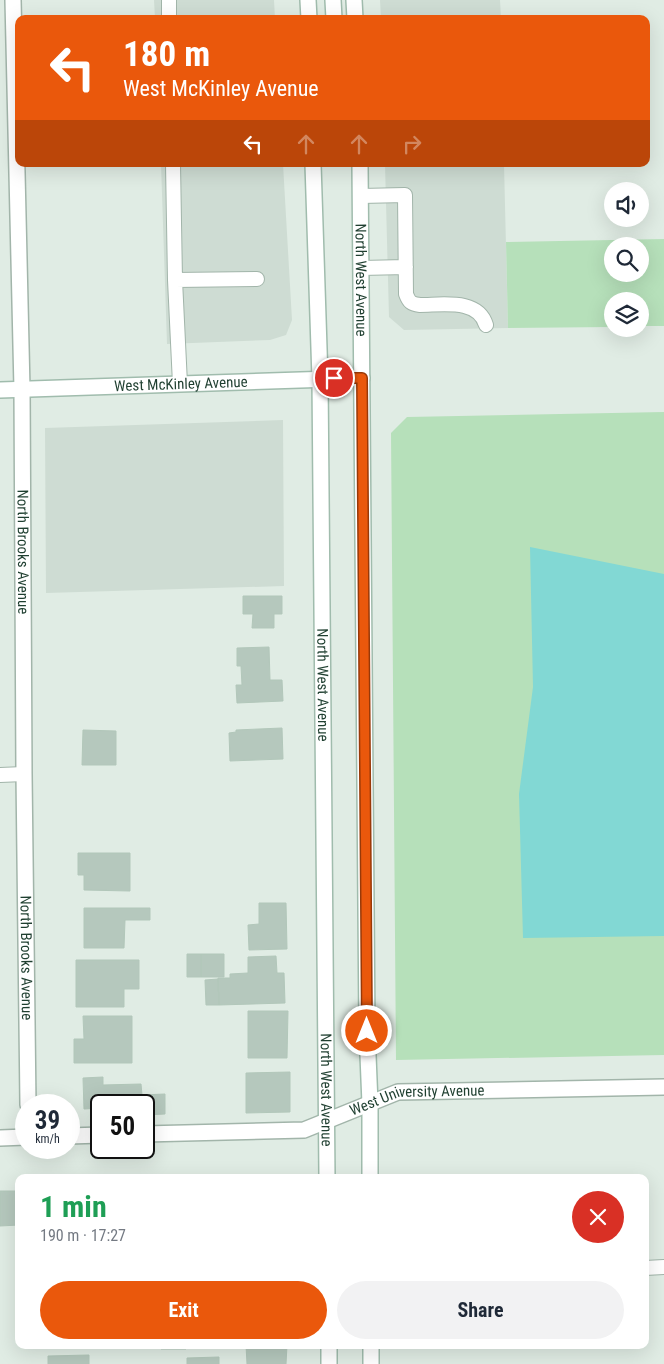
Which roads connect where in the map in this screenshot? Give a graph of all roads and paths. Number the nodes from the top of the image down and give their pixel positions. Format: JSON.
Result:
{"nodes":[{"id":1,"x":13,"y":0,"type":"edge"},
{"id":2,"x":169,"y":0,"type":"edge"},
{"id":3,"x":308,"y":0,"type":"edge"},
{"id":4,"x":333,"y":0,"type":"edge"},
{"id":5,"x":354,"y":0,"type":"edge"},
{"id":6,"x":169,"y":15,"type":"edge"},
{"id":7,"x":309,"y":15,"type":"edge"},
{"id":8,"x":334,"y":15,"type":"edge"},
{"id":9,"x":354,"y":15,"type":"edge"},
{"id":10,"x":15,"y":86,"type":"edge"},
{"id":11,"x":17,"y":167,"type":"edge"},
{"id":12,"x":173,"y":167,"type":"edge"},
{"id":13,"x":314,"y":167,"type":"edge"},
{"id":14,"x":360,"y":167,"type":"edge"},
{"id":15,"x":361,"y":196,"type":"junction"},
{"id":16,"x":406,"y":267,"type":"junction"},
{"id":17,"x":362,"y":268,"type":"junction"},
{"id":18,"x":257,"y":279,"type":"dead end"},
{"id":19,"x":175,"y":280,"type":"junction"},
{"id":20,"x":486,"y":325,"type":"dead end"},
{"id":21,"x":362,"y":378,"type":"junction"},
{"id":22,"x":320,"y":379,"type":"junction"},
{"id":23,"x":180,"y":384,"type":"junction"},
{"id":24,"x":22,"y":389,"type":"junction"},
{"id":25,"x":0,"y":390,"type":"edge"},
{"id":26,"x":24,"y":774,"type":"junction"},
{"id":27,"x":0,"y":775,"type":"edge"},
{"id":28,"x":664,"y":1087,"type":"edge"},
{"id":29,"x":28,"y":1094,"type":"edge"},
{"id":30,"x":370,"y":1104,"type":"junction"},
{"id":31,"x":327,"y":1121,"type":"junction"},
{"id":32,"x":155,"y":1134,"type":"edge"},
{"id":33,"x":15,"y":1137,"type":"edge"},
{"id":34,"x":0,"y":1138,"type":"edge"},
{"id":35,"x":327,"y":1174,"type":"edge"},
{"id":36,"x":370,"y":1174,"type":"edge"},
{"id":37,"x":664,"y":1267,"type":"edge"},
{"id":38,"x":649,"y":1268,"type":"edge"},
{"id":39,"x":329,"y":1349,"type":"edge"},
{"id":40,"x":371,"y":1349,"type":"edge"},
{"id":41,"x":330,"y":1364,"type":"edge"},
{"id":42,"x":371,"y":1364,"type":"edge"}],
"edges":[{"from":1,"to":10,"type":"main road","name":"North Brooks Avenue"},
{"from":2,"to":6,"type":"lane"},
{"from":3,"to":7,"type":"main road"},
{"from":4,"to":8,"type":"main road"},
{"from":5,"to":9,"type":"main road"},
{"from":11,"to":24,"type":"main road","name":"North Brooks Avenue"},
{"from":12,"to":19,"type":"lane"},
{"from":13,"to":22,"type":"main road","name":"North West Avenue"},
{"from":14,"to":15,"type":"main road","name":"North West Avenue"},
{"from":15,"to":16,"type":"lane"},
{"from":15,"to":17,"type":"main road","name":"North West Avenue"},
{"from":16,"to":17,"type":"lane"},
{"from":16,"to":20,"type":"lane"},
{"from":17,"to":21,"type":"main road","name":"North West Avenue"},
{"from":18,"to":19,"type":"lane"},
{"from":19,"to":23,"type":"lane"},
{"from":21,"to":22,"type":"main road","name":"West McKinley Avenue"},
{"from":21,"to":30,"type":"main road","name":"North West Avenue"},
{"from":22,"to":23,"type":"main road","name":"West McKinley Avenue"},
{"from":22,"to":31,"type":"main road","name":"North West Avenue"},
{"from":23,"to":24,"type":"main road","name":"West McKinley Avenue"},
{"from":24,"to":25,"type":"main road","name":"West McKinley Avenue"},
{"from":24,"to":26,"type":"main road","name":"North Brooks Avenue"},
{"from":26,"to":27,"type":"lane"},
{"from":26,"to":29,"type":"main road","name":"North Brooks Avenue"},
{"from":28,"to":30,"type":"main road","name":"West University Avenue"},
{"from":30,"to":31,"type":"main road","name":"West University Avenue"},
{"from":30,"to":36,"type":"main road","name":"North West Avenue"},
{"from":31,"to":32,"type":"main road","name":"West University Avenue"},
{"from":31,"to":35,"type":"main road","name":"North West Avenue"},
{"from":33,"to":34,"type":"main road"},
{"from":37,"to":38,"type":"lane"},
{"from":39,"to":41,"type":"main road"},
{"from":40,"to":42,"type":"main road"}]}
